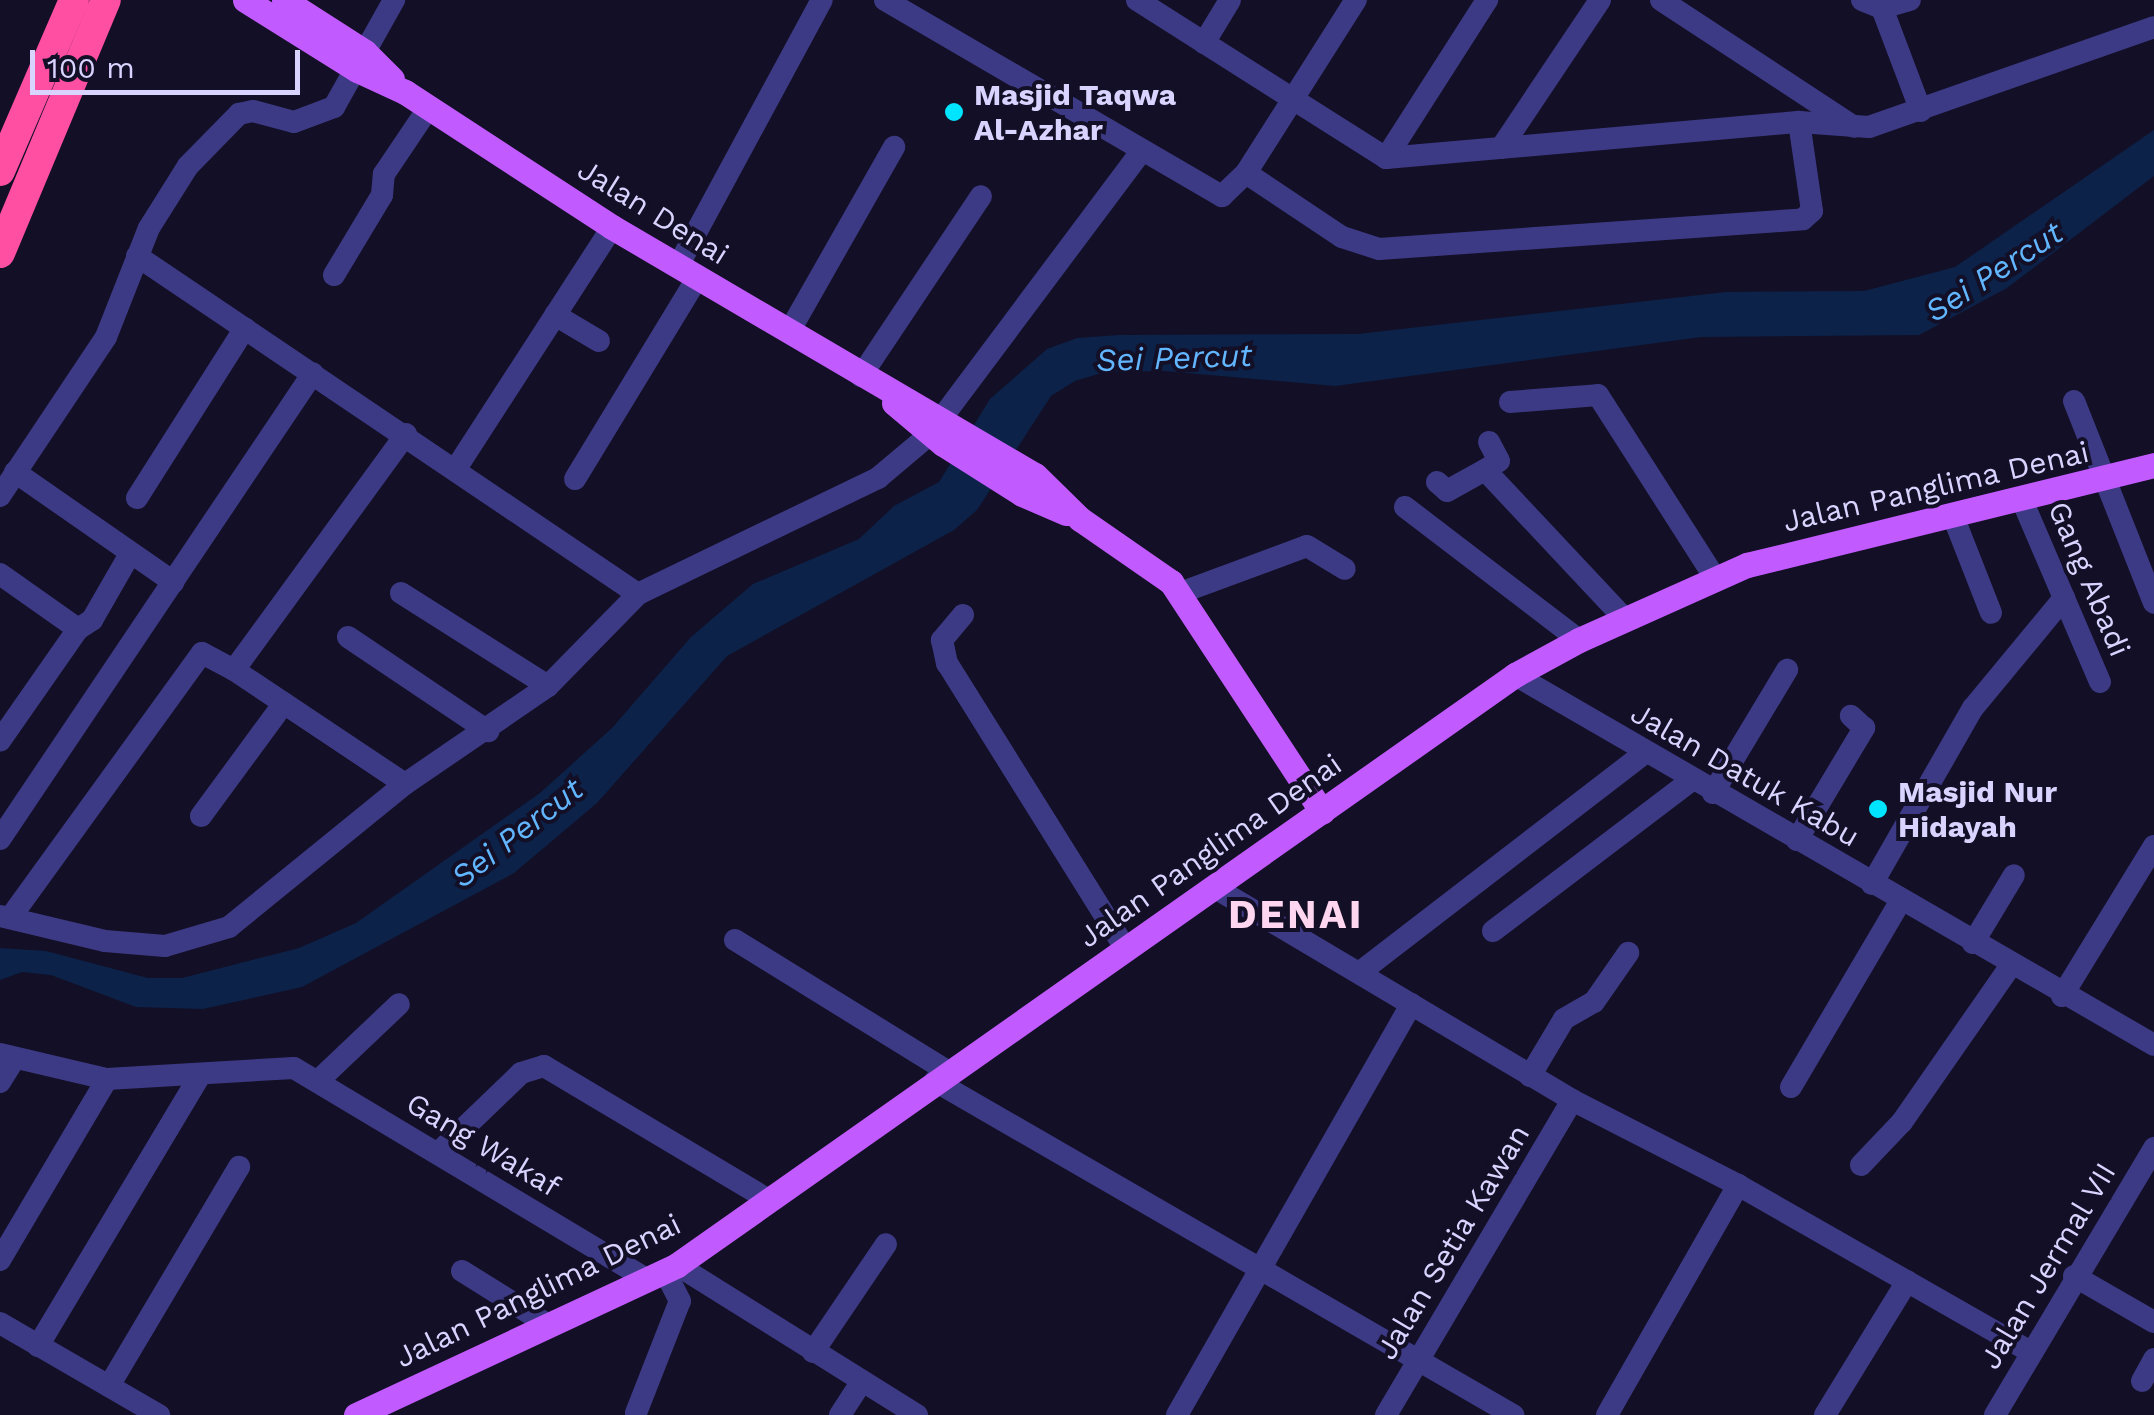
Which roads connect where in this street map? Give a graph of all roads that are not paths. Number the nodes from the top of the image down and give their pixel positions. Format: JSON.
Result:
{"nodes":[{"id":1,"x":74,"y":0,"type":"edge"},
{"id":2,"x":106,"y":0,"type":"edge"},
{"id":3,"x":244,"y":0,"type":"edge"},
{"id":4,"x":284,"y":0,"type":"edge"},
{"id":5,"x":822,"y":0,"type":"edge"},
{"id":6,"x":885,"y":0,"type":"edge"},
{"id":7,"x":1137,"y":0,"type":"edge"},
{"id":8,"x":1230,"y":0,"type":"edge"},
{"id":9,"x":1356,"y":0,"type":"edge"},
{"id":10,"x":1488,"y":0,"type":"edge"},
{"id":11,"x":1600,"y":0,"type":"edge"},
{"id":12,"x":1661,"y":0,"type":"edge"},
{"id":13,"x":1910,"y":0,"type":"edge"},
{"id":14,"x":383,"y":4,"type":"edge"},
{"id":15,"x":1872,"y":4,"type":"edge"},
{"id":16,"x":2154,"y":27,"type":"edge"},
{"id":17,"x":1204,"y":43,"type":"junction"},
{"id":18,"x":361,"y":61,"type":"junction"},
{"id":19,"x":1294,"y":101,"type":"junction"},
{"id":20,"x":429,"y":106,"type":"junction"},
{"id":21,"x":1921,"y":111,"type":"junction"},
{"id":22,"x":1799,"y":122,"type":"junction"},
{"id":23,"x":1857,"y":128,"type":"junction"},
{"id":24,"x":894,"y":147,"type":"dead end"},
{"id":25,"x":1502,"y":148,"type":"junction"},
{"id":26,"x":1141,"y":152,"type":"junction"},
{"id":27,"x":1386,"y":158,"type":"junction"},
{"id":28,"x":0,"y":171,"type":"edge"},
{"id":29,"x":1246,"y":174,"type":"junction"},
{"id":30,"x":981,"y":196,"type":"dead end"},
{"id":31,"x":612,"y":227,"type":"junction"},
{"id":32,"x":0,"y":252,"type":"edge"},
{"id":33,"x":137,"y":256,"type":"junction"},
{"id":34,"x":688,"y":272,"type":"junction"},
{"id":35,"x":334,"y":275,"type":"dead end"},
{"id":36,"x":555,"y":316,"type":"junction"},
{"id":37,"x":245,"y":328,"type":"junction"},
{"id":38,"x":789,"y":332,"type":"junction"},
{"id":39,"x":599,"y":341,"type":"dead end"},
{"id":40,"x":312,"y":373,"type":"junction"},
{"id":41,"x":866,"y":379,"type":"junction"},
{"id":42,"x":2074,"y":401,"type":"dead end"},
{"id":43,"x":1510,"y":402,"type":"dead end"},
{"id":44,"x":942,"y":430,"type":"junction"},
{"id":45,"x":406,"y":434,"type":"junction"},
{"id":46,"x":1489,"y":442,"type":"dead end"},
{"id":47,"x":2154,"y":464,"type":"edge"},
{"id":48,"x":457,"y":468,"type":"junction"},
{"id":49,"x":1484,"y":470,"type":"junction"},
{"id":50,"x":15,"y":472,"type":"junction"},
{"id":51,"x":576,"y":479,"type":"dead end"},
{"id":52,"x":2104,"y":481,"type":"junction"},
{"id":53,"x":1437,"y":482,"type":"dead end"},
{"id":54,"x":0,"y":496,"type":"edge"},
{"id":55,"x":137,"y":498,"type":"dead end"},
{"id":56,"x":2022,"y":500,"type":"junction"},
{"id":57,"x":1405,"y":507,"type":"dead end"},
{"id":58,"x":1953,"y":516,"type":"junction"},
{"id":59,"x":130,"y":554,"type":"junction"},
{"id":60,"x":1345,"y":570,"type":"dead end"},
{"id":61,"x":0,"y":574,"type":"edge"},
{"id":62,"x":1715,"y":578,"type":"junction"},
{"id":63,"x":173,"y":582,"type":"junction"},
{"id":64,"x":401,"y":593,"type":"dead end"},
{"id":65,"x":1180,"y":593,"type":"junction"},
{"id":66,"x":638,"y":594,"type":"junction"},
{"id":67,"x":2064,"y":598,"type":"junction"},
{"id":68,"x":2154,"y":603,"type":"edge"},
{"id":69,"x":1990,"y":613,"type":"dead end"},
{"id":70,"x":963,"y":615,"type":"dead end"},
{"id":71,"x":1624,"y":618,"type":"junction"},
{"id":72,"x":78,"y":629,"type":"junction"},
{"id":73,"x":348,"y":637,"type":"dead end"},
{"id":74,"x":1579,"y":640,"type":"junction"},
{"id":75,"x":234,"y":670,"type":"junction"},
{"id":76,"x":1787,"y":670,"type":"dead end"},
{"id":77,"x":1515,"y":676,"type":"junction"},
{"id":78,"x":2100,"y":682,"type":"dead end"},
{"id":79,"x":548,"y":686,"type":"junction"},
{"id":80,"x":284,"y":703,"type":"junction"},
{"id":81,"x":1851,"y":716,"type":"dead end"},
{"id":82,"x":488,"y":731,"type":"junction"},
{"id":83,"x":0,"y":742,"type":"edge"},
{"id":84,"x":1645,"y":753,"type":"junction"},
{"id":85,"x":1692,"y":780,"type":"junction"},
{"id":86,"x":405,"y":784,"type":"junction"},
{"id":87,"x":1713,"y":793,"type":"junction"},
{"id":88,"x":1322,"y":812,"type":"junction"},
{"id":89,"x":202,"y":816,"type":"dead end"},
{"id":90,"x":0,"y":839,"type":"edge"},
{"id":91,"x":1797,"y":840,"type":"junction"},
{"id":92,"x":2154,"y":846,"type":"edge"},
{"id":93,"x":2014,"y":875,"type":"dead end"},
{"id":94,"x":1872,"y":884,"type":"junction"},
{"id":95,"x":1217,"y":889,"type":"junction"},
{"id":96,"x":1901,"y":900,"type":"junction"},
{"id":97,"x":5,"y":917,"type":"edge"},
{"id":98,"x":1492,"y":931,"type":"dead end"},
{"id":99,"x":735,"y":940,"type":"dead end"},
{"id":100,"x":1973,"y":943,"type":"junction"},
{"id":101,"x":1126,"y":950,"type":"junction"},
{"id":102,"x":1628,"y":953,"type":"dead end"},
{"id":103,"x":2011,"y":965,"type":"junction"},
{"id":104,"x":1359,"y":973,"type":"junction"},
{"id":105,"x":2062,"y":996,"type":"junction"},
{"id":106,"x":399,"y":1004,"type":"dead end"},
{"id":107,"x":1412,"y":1004,"type":"junction"},
{"id":108,"x":2154,"y":1046,"type":"edge"},
{"id":109,"x":7,"y":1056,"type":"edge"},
{"id":110,"x":200,"y":1075,"type":"junction"},
{"id":111,"x":942,"y":1076,"type":"junction"},
{"id":112,"x":1530,"y":1076,"type":"junction"},
{"id":113,"x":107,"y":1079,"type":"junction"},
{"id":114,"x":319,"y":1080,"type":"junction"},
{"id":115,"x":0,"y":1082,"type":"edge"},
{"id":116,"x":1791,"y":1087,"type":"dead end"},
{"id":117,"x":1572,"y":1100,"type":"junction"},
{"id":118,"x":2154,"y":1148,"type":"edge"},
{"id":119,"x":438,"y":1153,"type":"junction"},
{"id":120,"x":1862,"y":1165,"type":"dead end"},
{"id":121,"x":239,"y":1166,"type":"dead end"},
{"id":122,"x":1738,"y":1185,"type":"junction"},
{"id":123,"x":769,"y":1200,"type":"junction"},
{"id":124,"x":886,"y":1244,"type":"dead end"},
{"id":125,"x":0,"y":1260,"type":"edge"},
{"id":126,"x":1258,"y":1268,"type":"junction"},
{"id":127,"x":462,"y":1270,"type":"dead end"},
{"id":128,"x":663,"y":1272,"type":"junction"},
{"id":129,"x":2074,"y":1276,"type":"junction"},
{"id":130,"x":1907,"y":1281,"type":"junction"},
{"id":131,"x":2154,"y":1322,"type":"edge"},
{"id":132,"x":0,"y":1323,"type":"edge"},
{"id":133,"x":550,"y":1326,"type":"junction"},
{"id":134,"x":38,"y":1346,"type":"junction"},
{"id":135,"x":813,"y":1352,"type":"junction"},
{"id":136,"x":2032,"y":1352,"type":"junction"},
{"id":137,"x":2154,"y":1360,"type":"edge"},
{"id":138,"x":1416,"y":1363,"type":"junction"},
{"id":139,"x":862,"y":1381,"type":"junction"},
{"id":140,"x":2142,"y":1381,"type":"dead end"},
{"id":141,"x":109,"y":1386,"type":"junction"},
{"id":142,"x":636,"y":1412,"type":"edge"},
{"id":143,"x":366,"y":1414,"type":"edge"},
{"id":144,"x":160,"y":1415,"type":"edge"},
{"id":145,"x":840,"y":1415,"type":"edge"},
{"id":146,"x":916,"y":1415,"type":"edge"},
{"id":147,"x":1177,"y":1415,"type":"edge"},
{"id":148,"x":1386,"y":1415,"type":"edge"},
{"id":149,"x":1512,"y":1415,"type":"edge"},
{"id":150,"x":1607,"y":1415,"type":"edge"},
{"id":151,"x":1825,"y":1415,"type":"edge"},
{"id":152,"x":1995,"y":1415,"type":"edge"}],
"edges":[{"from":1,"to":28,"type":"highway"},
{"from":2,"to":32,"type":"highway"},
{"from":3,"to":18,"type":"main road","name":"Jalan Denai"},
{"from":4,"to":18,"type":"main road","name":"Jalan Denai"},
{"from":5,"to":34,"type":"street"},
{"from":6,"to":26,"type":"street"},
{"from":7,"to":17,"type":"street"},
{"from":8,"to":17,"type":"street"},
{"from":9,"to":19,"type":"street"},
{"from":10,"to":27,"type":"street"},
{"from":11,"to":25,"type":"street"},
{"from":12,"to":23,"type":"street"},
{"from":13,"to":15,"type":"street"},
{"from":14,"to":18,"type":"street"},
{"from":15,"to":21,"type":"street"},
{"from":16,"to":21,"type":"street"},
{"from":17,"to":19,"type":"street"},
{"from":18,"to":20,"type":"main road","name":"Jalan Denai"},
{"from":18,"to":33,"type":"street"},
{"from":19,"to":27,"type":"street"},
{"from":19,"to":29,"type":"street"},
{"from":20,"to":31,"type":"main road","name":"Jalan Denai"},
{"from":20,"to":35,"type":"street"},
{"from":21,"to":23,"type":"street"},
{"from":22,"to":23,"type":"street"},
{"from":22,"to":25,"type":"street"},
{"from":22,"to":29,"type":"street"},
{"from":24,"to":38,"type":"street"},
{"from":25,"to":27,"type":"street"},
{"from":26,"to":29,"type":"street"},
{"from":26,"to":44,"type":"street"},
{"from":30,"to":41,"type":"street"},
{"from":31,"to":34,"type":"main road","name":"Jalan Denai"},
{"from":31,"to":36,"type":"street"},
{"from":33,"to":37,"type":"street"},
{"from":33,"to":50,"type":"street"},
{"from":34,"to":38,"type":"main road","name":"Jalan Denai"},
{"from":34,"to":51,"type":"street"},
{"from":36,"to":39,"type":"street"},
{"from":36,"to":48,"type":"street"},
{"from":37,"to":40,"type":"street"},
{"from":37,"to":55,"type":"street"},
{"from":38,"to":41,"type":"main road","name":"Jalan Denai"},
{"from":40,"to":45,"type":"street"},
{"from":40,"to":63,"type":"street"},
{"from":41,"to":44,"type":"main road","name":"Jalan Denai"},
{"from":42,"to":52,"type":"street"},
{"from":43,"to":62,"type":"street"},
{"from":44,"to":65,"type":"main road","name":"Jalan Denai"},
{"from":44,"to":66,"type":"street"},
{"from":45,"to":48,"type":"street"},
{"from":45,"to":75,"type":"street"},
{"from":46,"to":49,"type":"street"},
{"from":47,"to":52,"type":"main road","name":"Jalan Panglima Denai"},
{"from":48,"to":66,"type":"street"},
{"from":49,"to":53,"type":"street"},
{"from":49,"to":71,"type":"street"},
{"from":50,"to":54,"type":"street"},
{"from":50,"to":59,"type":"street"},
{"from":52,"to":56,"type":"main road","name":"Jalan Panglima Denai"},
{"from":52,"to":68,"type":"street"},
{"from":56,"to":58,"type":"main road","name":"Jalan Panglima Denai"},
{"from":56,"to":67,"type":"street","name":"Gang Abadi"},
{"from":57,"to":74,"type":"street"},
{"from":58,"to":62,"type":"main road","name":"Jalan Panglima Denai"},
{"from":58,"to":69,"type":"street"},
{"from":59,"to":63,"type":"street"},
{"from":59,"to":72,"type":"street"},
{"from":60,"to":65,"type":"street"},
{"from":61,"to":72,"type":"street"},
{"from":62,"to":71,"type":"main road","name":"Jalan Panglima Denai"},
{"from":63,"to":90,"type":"street"},
{"from":64,"to":79,"type":"street"},
{"from":65,"to":88,"type":"main road","name":"Jalan Denai"},
{"from":66,"to":79,"type":"street"},
{"from":67,"to":78,"type":"street","name":"Gang Abadi"},
{"from":67,"to":94,"type":"street"},
{"from":70,"to":101,"type":"street"},
{"from":71,"to":74,"type":"main road","name":"Jalan Panglima Denai"},
{"from":72,"to":83,"type":"street"},
{"from":73,"to":82,"type":"street"},
{"from":74,"to":77,"type":"main road","name":"Jalan Panglima Denai"},
{"from":75,"to":80,"type":"street"},
{"from":75,"to":97,"type":"street"},
{"from":76,"to":87,"type":"street"},
{"from":77,"to":84,"type":"street","name":"Jalan Datuk Kabu"},
{"from":77,"to":88,"type":"main road","name":"Jalan Panglima Denai"},
{"from":79,"to":82,"type":"street"},
{"from":80,"to":86,"type":"street"},
{"from":80,"to":89,"type":"street"},
{"from":81,"to":91,"type":"street"},
{"from":82,"to":86,"type":"street"},
{"from":84,"to":85,"type":"street","name":"Jalan Datuk Kabu"},
{"from":84,"to":104,"type":"street"},
{"from":85,"to":87,"type":"street","name":"Jalan Datuk Kabu"},
{"from":85,"to":98,"type":"street"},
{"from":86,"to":97,"type":"street"},
{"from":87,"to":91,"type":"street","name":"Jalan Datuk Kabu"},
{"from":88,"to":95,"type":"main road","name":"Jalan Panglima Denai"},
{"from":91,"to":94,"type":"street","name":"Jalan Datuk Kabu"},
{"from":92,"to":105,"type":"street"},
{"from":93,"to":100,"type":"street"},
{"from":94,"to":96,"type":"street","name":"Jalan Datuk Kabu"},
{"from":95,"to":101,"type":"main road","name":"Jalan Panglima Denai"},
{"from":95,"to":104,"type":"street"},
{"from":96,"to":100,"type":"street","name":"Jalan Datuk Kabu"},
{"from":96,"to":116,"type":"street"},
{"from":99,"to":111,"type":"street"},
{"from":100,"to":103,"type":"street","name":"Jalan Datuk Kabu"},
{"from":101,"to":111,"type":"main road","name":"Jalan Panglima Denai"},
{"from":102,"to":112,"type":"street"},
{"from":103,"to":105,"type":"street","name":"Jalan Datuk Kabu"},
{"from":103,"to":120,"type":"street"},
{"from":104,"to":107,"type":"street"},
{"from":105,"to":108,"type":"street","name":"Jalan Datuk Kabu"},
{"from":106,"to":114,"type":"street"},
{"from":107,"to":112,"type":"street"},
{"from":107,"to":126,"type":"street"},
{"from":109,"to":113,"type":"street"},
{"from":109,"to":115,"type":"street"},
{"from":110,"to":113,"type":"street"},
{"from":110,"to":114,"type":"street","name":"Gang Wakaf"},
{"from":110,"to":134,"type":"street"},
{"from":111,"to":123,"type":"main road","name":"Jalan Panglima Denai"},
{"from":111,"to":126,"type":"street"},
{"from":112,"to":117,"type":"street"},
{"from":113,"to":125,"type":"street"},
{"from":114,"to":119,"type":"street","name":"Gang Wakaf"},
{"from":117,"to":122,"type":"street"},
{"from":117,"to":138,"type":"street","name":"Jalan Setia Kawan"},
{"from":118,"to":129,"type":"street","name":"Jalan Jermal VII"},
{"from":119,"to":123,"type":"street"},
{"from":119,"to":128,"type":"street","name":"Gang Wakaf"},
{"from":121,"to":141,"type":"street"},
{"from":122,"to":130,"type":"street"},
{"from":122,"to":150,"type":"street"},
{"from":123,"to":128,"type":"main road","name":"Jalan Panglima Denai"},
{"from":124,"to":135,"type":"street"},
{"from":126,"to":138,"type":"street"},
{"from":126,"to":147,"type":"street"},
{"from":127,"to":133,"type":"street"},
{"from":128,"to":133,"type":"main road","name":"Jalan Panglima Denai"},
{"from":128,"to":135,"type":"street","name":"Gang Wakaf"},
{"from":128,"to":142,"type":"street"},
{"from":129,"to":131,"type":"street"},
{"from":129,"to":136,"type":"street","name":"Jalan Jermal VII"},
{"from":130,"to":136,"type":"street"},
{"from":130,"to":151,"type":"street"},
{"from":132,"to":134,"type":"street"},
{"from":133,"to":143,"type":"main road","name":"Jalan Panglima Denai"},
{"from":134,"to":141,"type":"street"},
{"from":135,"to":139,"type":"street","name":"Gang Wakaf"},
{"from":136,"to":152,"type":"street","name":"Jalan Jermal VII"},
{"from":137,"to":140,"type":"street"},
{"from":138,"to":148,"type":"street","name":"Jalan Setia Kawan"},
{"from":138,"to":149,"type":"street"},
{"from":139,"to":145,"type":"street"},
{"from":139,"to":146,"type":"street","name":"Gang Wakaf"},
{"from":141,"to":144,"type":"street"}]}
